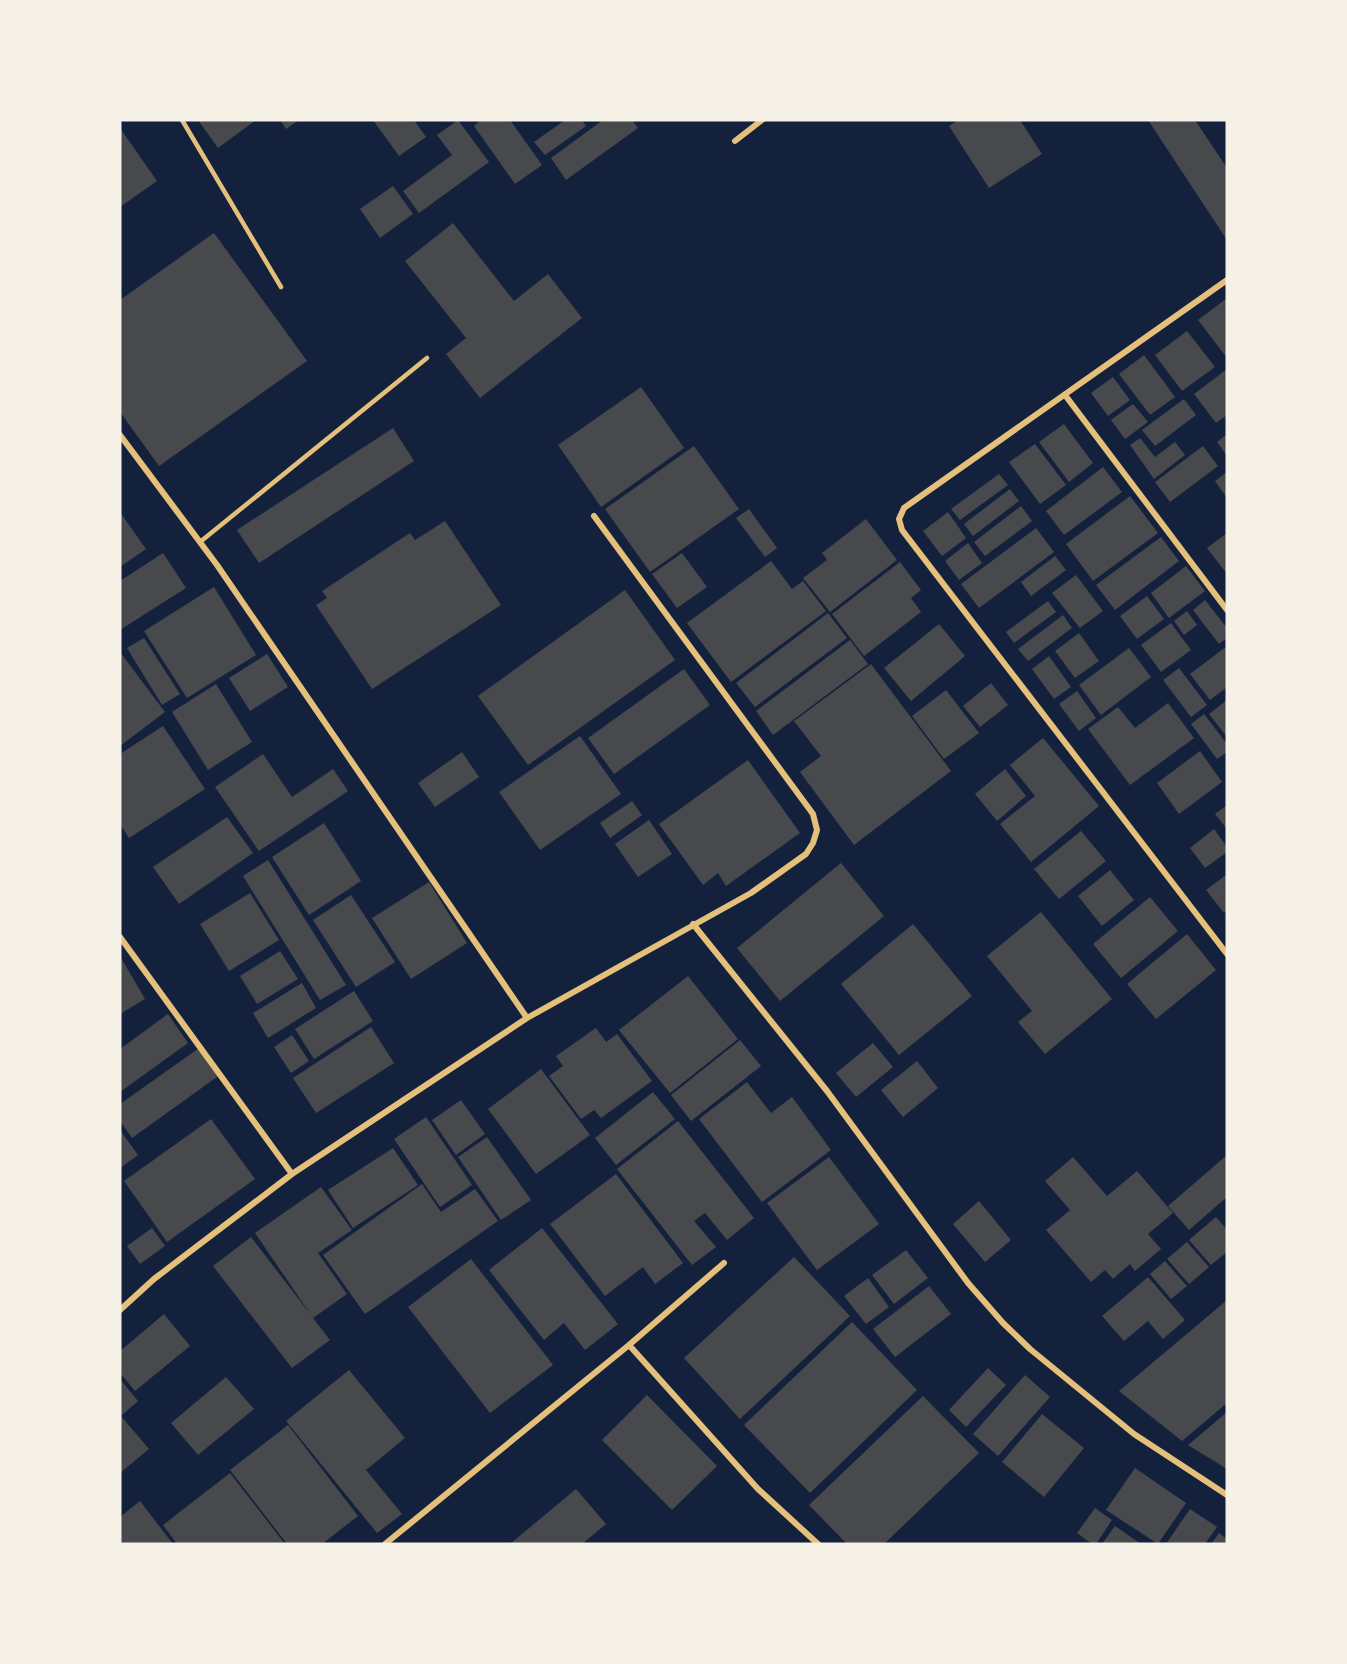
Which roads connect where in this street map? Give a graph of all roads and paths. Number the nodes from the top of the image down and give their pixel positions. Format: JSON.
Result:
{"nodes":[{"id":1,"x":182,"y":120,"type":"edge"},
{"id":2,"x":762,"y":120,"type":"edge"},
{"id":3,"x":735,"y":141,"type":"dead end"},
{"id":4,"x":1227,"y":280,"type":"edge"},
{"id":5,"x":281,"y":287,"type":"dead end"},
{"id":6,"x":427,"y":358,"type":"dead end"},
{"id":7,"x":1065,"y":395,"type":"junction"},
{"id":8,"x":120,"y":435,"type":"edge"},
{"id":9,"x":594,"y":516,"type":"dead end"},
{"id":10,"x":200,"y":542,"type":"junction"},
{"id":11,"x":1227,"y":610,"type":"edge"},
{"id":12,"x":693,"y":924,"type":"junction"},
{"id":13,"x":120,"y":937,"type":"edge"},
{"id":14,"x":1227,"y":954,"type":"edge"},
{"id":15,"x":527,"y":1018,"type":"junction"},
{"id":16,"x":292,"y":1174,"type":"junction"},
{"id":17,"x":724,"y":1263,"type":"dead end"},
{"id":18,"x":120,"y":1310,"type":"edge"},
{"id":19,"x":629,"y":1346,"type":"junction"},
{"id":20,"x":1227,"y":1495,"type":"edge"},
{"id":21,"x":385,"y":1544,"type":"edge"},
{"id":22,"x":818,"y":1544,"type":"edge"}],
"edges":[{"from":1,"to":5,"type":"lane"},
{"from":2,"to":3,"type":"street"},
{"from":4,"to":7,"type":"street"},
{"from":6,"to":10,"type":"lane"},
{"from":7,"to":11,"type":"street"},
{"from":7,"to":14,"type":"street"},
{"from":8,"to":10,"type":"street"},
{"from":9,"to":12,"type":"street"},
{"from":10,"to":15,"type":"street"},
{"from":12,"to":15,"type":"street"},
{"from":12,"to":20,"type":"street"},
{"from":13,"to":16,"type":"street"},
{"from":15,"to":16,"type":"street"},
{"from":16,"to":18,"type":"street"},
{"from":17,"to":19,"type":"street"},
{"from":19,"to":21,"type":"street"},
{"from":19,"to":22,"type":"street"}]}
